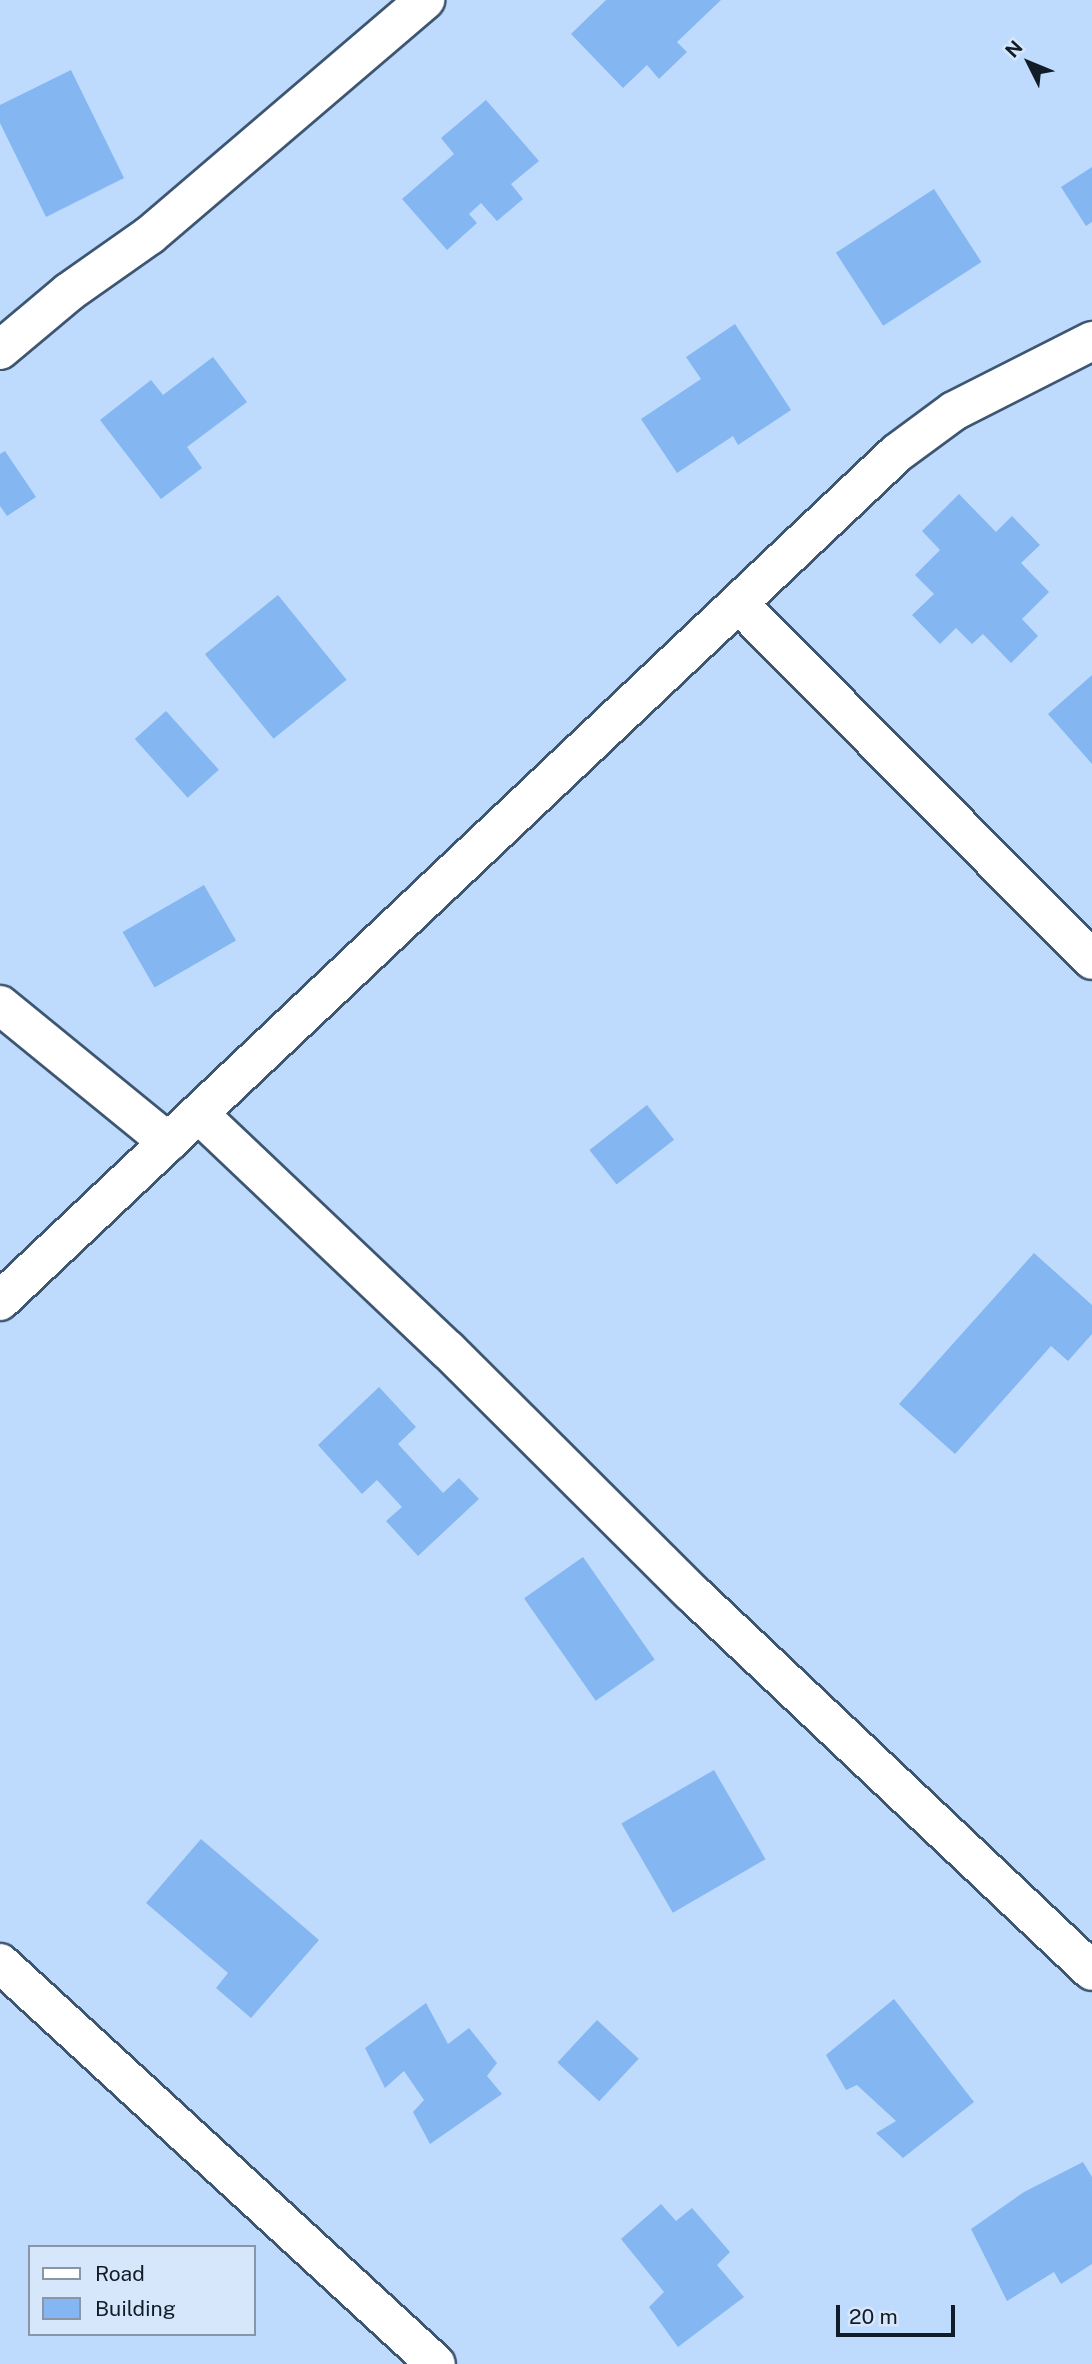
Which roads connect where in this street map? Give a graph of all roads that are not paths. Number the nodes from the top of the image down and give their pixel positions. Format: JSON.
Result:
{"nodes":[{"id":1,"x":425,"y":0,"type":"edge"},
{"id":2,"x":1092,"y":341,"type":"edge"},
{"id":3,"x":0,"y":350,"type":"edge"},
{"id":4,"x":739,"y":604,"type":"junction"},
{"id":5,"x":1092,"y":960,"type":"edge"},
{"id":6,"x":0,"y":1004,"type":"edge"},
{"id":7,"x":200,"y":1114,"type":"junction"},
{"id":8,"x":168,"y":1142,"type":"junction"},
{"id":9,"x":0,"y":1301,"type":"edge"},
{"id":10,"x":0,"y":1963,"type":"edge"},
{"id":11,"x":1092,"y":1971,"type":"edge"},
{"id":12,"x":436,"y":2364,"type":"edge"}],
"edges":[{"from":1,"to":3,"type":"street"},
{"from":2,"to":4,"type":"street"},
{"from":4,"to":5,"type":"street"},
{"from":4,"to":7,"type":"street"},
{"from":6,"to":8,"type":"street"},
{"from":7,"to":8,"type":"street"},
{"from":7,"to":11,"type":"street"},
{"from":8,"to":9,"type":"street"},
{"from":10,"to":12,"type":"street"}]}
